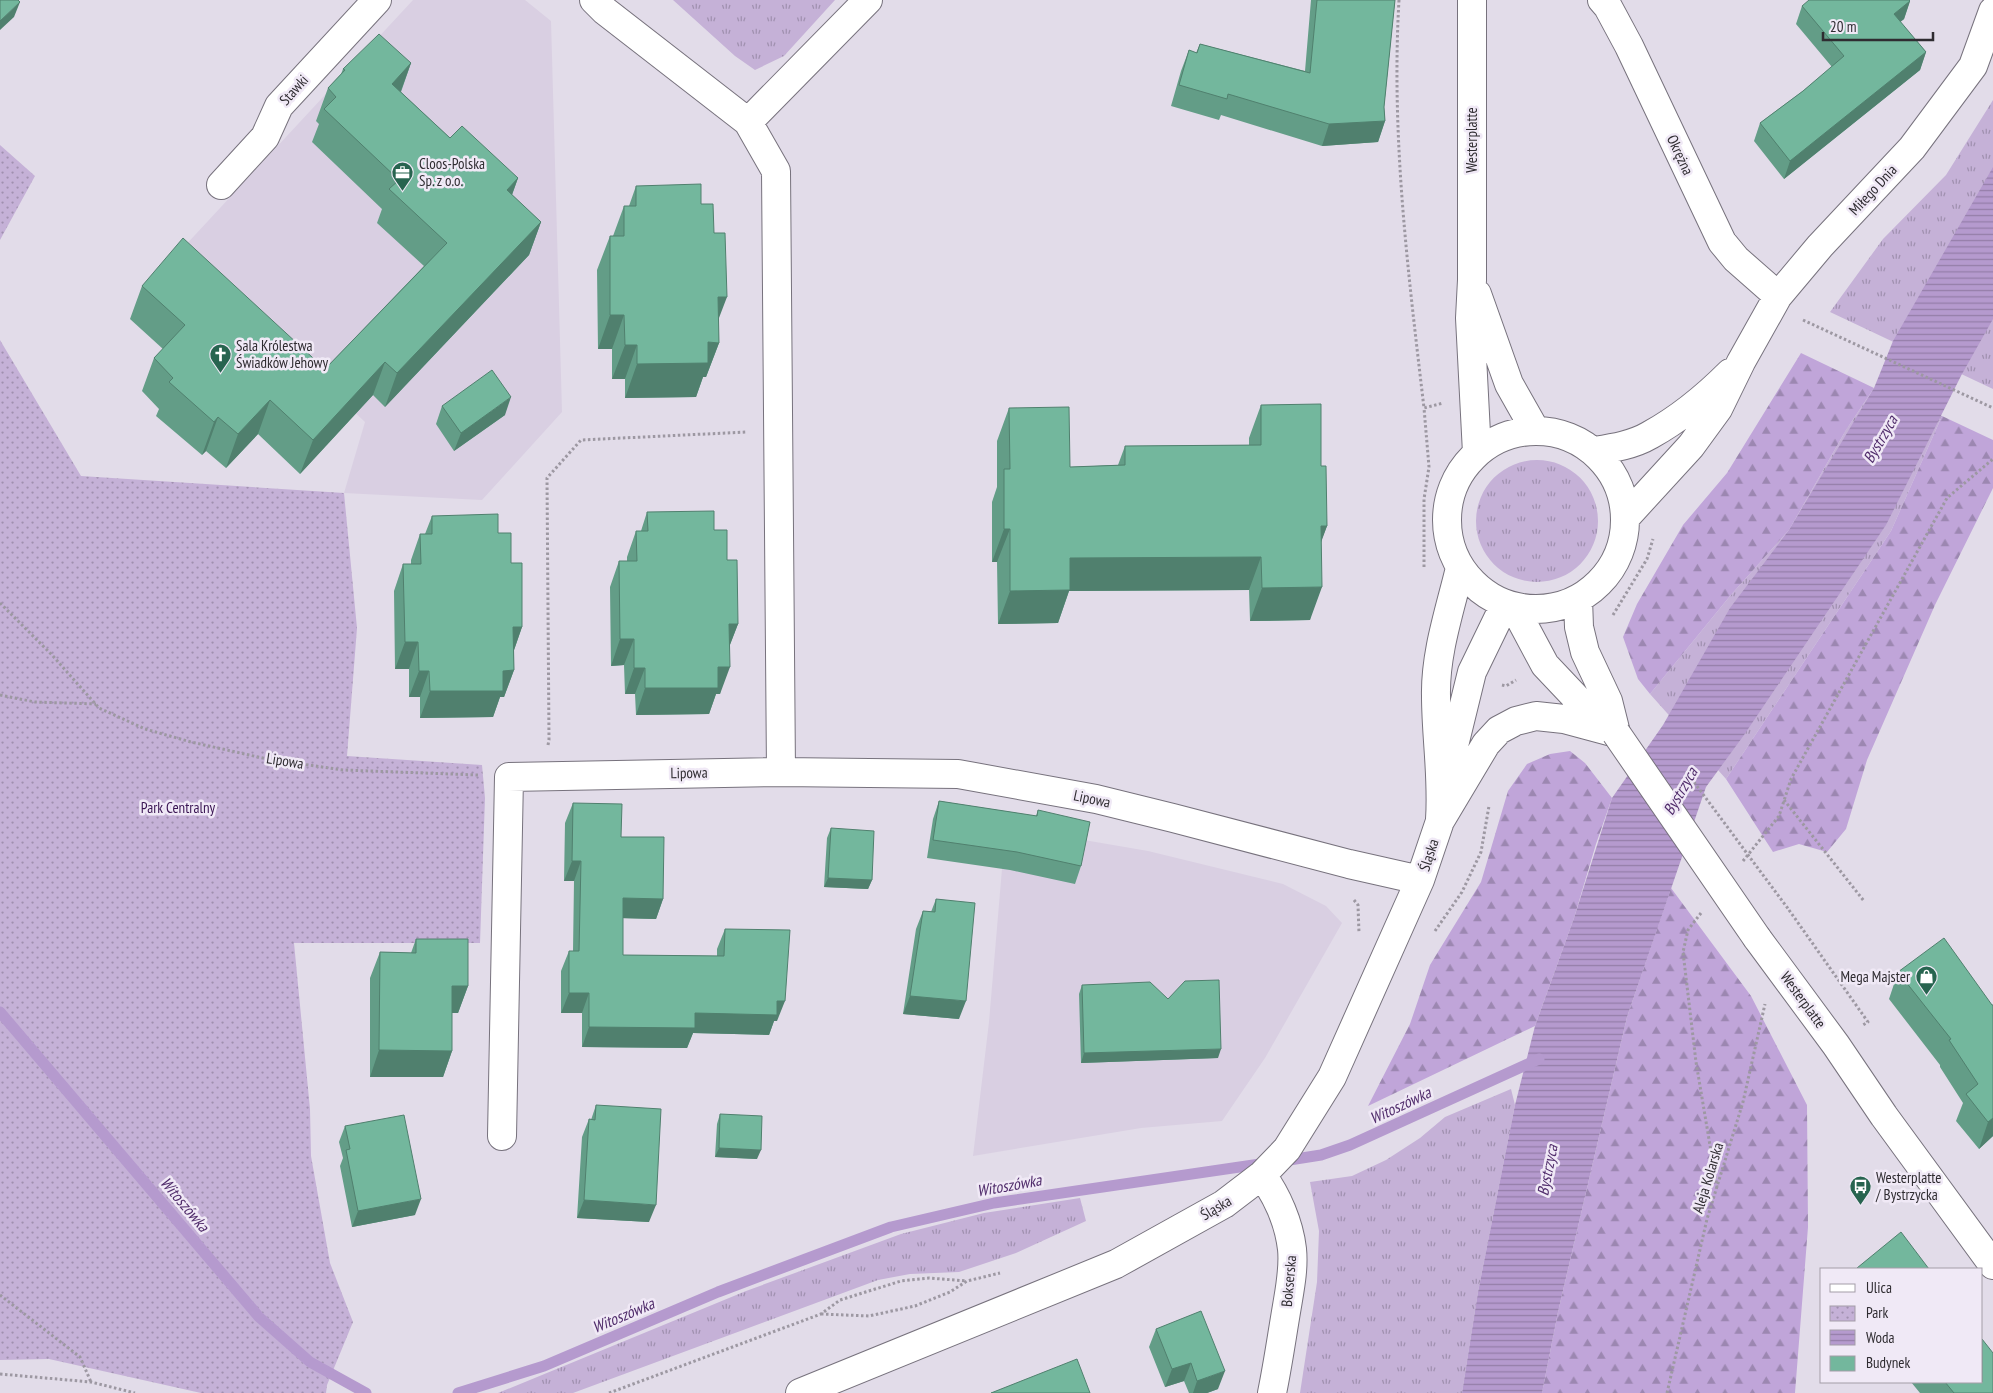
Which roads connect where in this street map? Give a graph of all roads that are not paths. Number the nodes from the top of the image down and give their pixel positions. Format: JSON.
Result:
{"nodes":[{"id":1,"x":377,"y":0,"type":"edge"},
{"id":2,"x":594,"y":0,"type":"edge"},
{"id":3,"x":868,"y":0,"type":"edge"},
{"id":4,"x":1472,"y":0,"type":"edge"},
{"id":5,"x":1602,"y":0,"type":"edge"},
{"id":6,"x":1993,"y":11,"type":"edge"},
{"id":7,"x":748,"y":122,"type":"junction"},
{"id":8,"x":220,"y":186,"type":"dead end"},
{"id":9,"x":1472,"y":280,"type":"junction"},
{"id":10,"x":1778,"y":296,"type":"junction"},
{"id":11,"x":1741,"y":362,"type":"junction"},
{"id":12,"x":1535,"y":430,"type":"junction"},
{"id":13,"x":1594,"y":451,"type":"junction"},
{"id":14,"x":1477,"y":453,"type":"junction"},
{"id":15,"x":1626,"y":517,"type":"junction"},
{"id":16,"x":1460,"y":568,"type":"junction"},
{"id":17,"x":1578,"y":599,"type":"junction"},
{"id":18,"x":1510,"y":605,"type":"junction"},
{"id":19,"x":1616,"y":733,"type":"junction"},
{"id":20,"x":781,"y":772,"type":"junction"},
{"id":21,"x":1441,"y":809,"type":"junction"},
{"id":22,"x":1420,"y":880,"type":"junction"},
{"id":23,"x":502,"y":1136,"type":"dead end"},
{"id":24,"x":1262,"y":1175,"type":"junction"},
{"id":25,"x":1993,"y":1265,"type":"edge"},
{"id":26,"x":800,"y":1393,"type":"edge"},
{"id":27,"x":1272,"y":1393,"type":"edge"}],
"edges":[{"from":1,"to":8,"type":"street","name":"Stawki"},
{"from":2,"to":7,"type":"street"},
{"from":3,"to":7,"type":"street"},
{"from":4,"to":9,"type":"street","name":"Westerplatte"},
{"from":5,"to":10,"type":"street","name":"Okrężna"},
{"from":6,"to":10,"type":"street","name":"Miłego Dnia"},
{"from":7,"to":20,"type":"street"},
{"from":9,"to":12,"type":"street","name":"Westerplatte"},
{"from":9,"to":14,"type":"street","name":"Westerplatte"},
{"from":10,"to":11,"type":"street","name":"Miłego Dnia"},
{"from":11,"to":13,"type":"street","name":"Miłego Dnia"},
{"from":11,"to":15,"type":"street","name":"Miłego Dnia"},
{"from":12,"to":13,"type":"street"},
{"from":12,"to":14,"type":"street"},
{"from":13,"to":15,"type":"street"},
{"from":14,"to":16,"type":"street"},
{"from":15,"to":17,"type":"street"},
{"from":16,"to":18,"type":"street"},
{"from":16,"to":21,"type":"street","name":"Śląska"},
{"from":17,"to":18,"type":"street"},
{"from":17,"to":19,"type":"street","name":"Westerplatte"},
{"from":18,"to":19,"type":"street","name":"Westerplatte"},
{"from":18,"to":21,"type":"street","name":"Śląska"},
{"from":19,"to":21,"type":"street"},
{"from":19,"to":25,"type":"street","name":"Westerplatte","bridge":true},
{"from":20,"to":22,"type":"street","name":"Lipowa"},
{"from":20,"to":23,"type":"street","name":"Lipowa"},
{"from":21,"to":22,"type":"street","name":"Śląska"},
{"from":22,"to":24,"type":"street","name":"Śląska"},
{"from":24,"to":26,"type":"street","name":"Śląska"},
{"from":24,"to":27,"type":"street","name":"Bokserska"}]}
